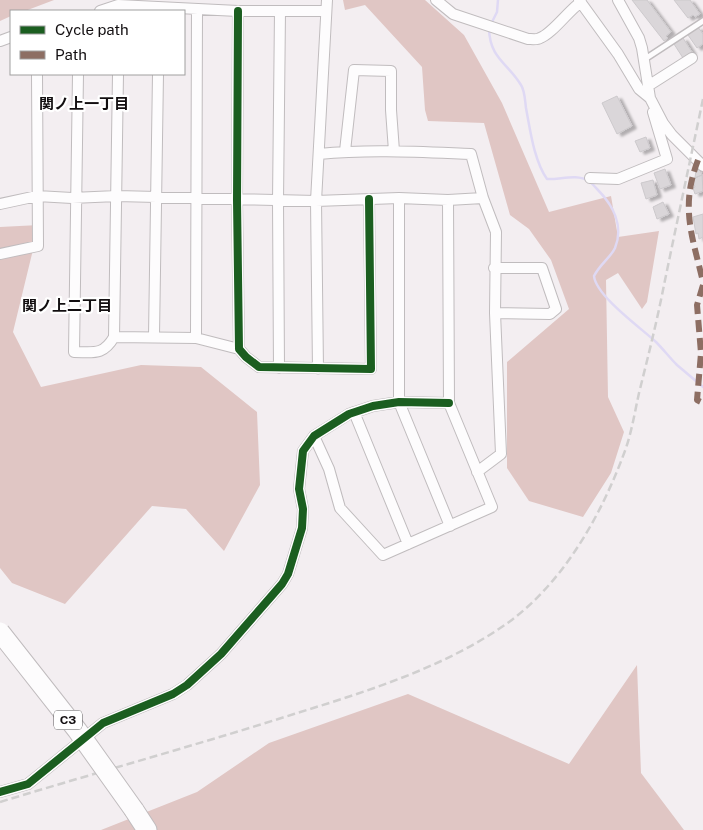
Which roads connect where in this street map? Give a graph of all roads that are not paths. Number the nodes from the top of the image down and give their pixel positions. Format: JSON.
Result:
{"nodes":[{"id":1,"x":327,"y":0,"type":"edge"},
{"id":2,"x":436,"y":0,"type":"edge"},
{"id":3,"x":618,"y":0,"type":"edge"},
{"id":4,"x":580,"y":1,"type":"edge"},
{"id":5,"x":118,"y":8,"type":"edge"},
{"id":6,"x":159,"y":9,"type":"edge"},
{"id":7,"x":197,"y":9,"type":"junction"},
{"id":8,"x":238,"y":11,"type":"junction"},
{"id":9,"x":280,"y":11,"type":"junction"},
{"id":10,"x":325,"y":11,"type":"junction"},
{"id":11,"x":703,"y":21,"type":"edge"},
{"id":12,"x":692,"y":58,"type":"dead end"},
{"id":13,"x":645,"y":59,"type":"junction"},
{"id":14,"x":37,"y":75,"type":"edge"},
{"id":15,"x":78,"y":75,"type":"edge"},
{"id":16,"x":118,"y":75,"type":"edge"},
{"id":17,"x":158,"y":75,"type":"edge"},
{"id":18,"x":648,"y":86,"type":"junction"},
{"id":19,"x":652,"y":102,"type":"junction"},
{"id":20,"x":346,"y":151,"type":"junction"},
{"id":21,"x":394,"y":151,"type":"junction"},
{"id":22,"x":319,"y":154,"type":"junction"},
{"id":23,"x":703,"y":166,"type":"edge"},
{"id":24,"x":590,"y":178,"type":"dead end"},
{"id":25,"x":36,"y":196,"type":"junction"},
{"id":26,"x":117,"y":196,"type":"junction"},
{"id":27,"x":77,"y":198,"type":"junction"},
{"id":28,"x":155,"y":198,"type":"junction"},
{"id":29,"x":400,"y":198,"type":"junction"},
{"id":30,"x":484,"y":198,"type":"junction"},
{"id":31,"x":197,"y":199,"type":"junction"},
{"id":32,"x":369,"y":199,"type":"junction"},
{"id":33,"x":237,"y":200,"type":"junction"},
{"id":34,"x":278,"y":200,"type":"junction"},
{"id":35,"x":448,"y":200,"type":"junction"},
{"id":36,"x":316,"y":201,"type":"junction"},
{"id":37,"x":0,"y":204,"type":"edge"},
{"id":38,"x":0,"y":254,"type":"edge"},
{"id":39,"x":494,"y":268,"type":"junction"},
{"id":40,"x":495,"y":313,"type":"junction"},
{"id":41,"x":154,"y":336,"type":"junction"},
{"id":42,"x":114,"y":337,"type":"junction"},
{"id":43,"x":196,"y":338,"type":"junction"},
{"id":44,"x":239,"y":348,"type":"junction"},
{"id":45,"x":279,"y":368,"type":"junction"},
{"id":46,"x":318,"y":369,"type":"junction"},
{"id":47,"x":399,"y":402,"type":"junction"},
{"id":48,"x":449,"y":403,"type":"junction"},
{"id":49,"x":354,"y":412,"type":"junction"},
{"id":50,"x":314,"y":436,"type":"junction"},
{"id":51,"x":477,"y":472,"type":"junction"},
{"id":52,"x":450,"y":526,"type":"junction"},
{"id":53,"x":408,"y":544,"type":"junction"},
{"id":54,"x":0,"y":632,"type":"edge"},
{"id":55,"x":0,"y":792,"type":"edge"},
{"id":56,"x":147,"y":830,"type":"edge"}],
"edges":[{"from":1,"to":10,"type":"street"},
{"from":2,"to":4,"type":"street"},
{"from":3,"to":13,"type":"street"},
{"from":4,"to":19,"type":"street"},
{"from":5,"to":6,"type":"street"},
{"from":6,"to":7,"type":"street"},
{"from":7,"to":8,"type":"street"},
{"from":7,"to":31,"type":"street"},
{"from":8,"to":9,"type":"street"},
{"from":8,"to":33,"type":"street"},
{"from":9,"to":10,"type":"street"},
{"from":9,"to":34,"type":"street"},
{"from":10,"to":22,"type":"street"},
{"from":11,"to":13,"type":"lane"},
{"from":12,"to":18,"type":"street"},
{"from":13,"to":18,"type":"street"},
{"from":14,"to":25,"type":"street"},
{"from":15,"to":27,"type":"street"},
{"from":16,"to":26,"type":"street"},
{"from":17,"to":28,"type":"street"},
{"from":18,"to":19,"type":"street"},
{"from":19,"to":23,"type":"street"},
{"from":19,"to":24,"type":"street"},
{"from":20,"to":21,"type":"street"},
{"from":20,"to":21,"type":"street"},
{"from":20,"to":22,"type":"street"},
{"from":21,"to":30,"type":"street"},
{"from":22,"to":36,"type":"street"},
{"from":25,"to":27,"type":"street"},
{"from":25,"to":37,"type":"street"},
{"from":25,"to":38,"type":"street"},
{"from":26,"to":27,"type":"street"},
{"from":26,"to":28,"type":"street"},
{"from":26,"to":42,"type":"street"},
{"from":27,"to":42,"type":"street"},
{"from":28,"to":31,"type":"street"},
{"from":28,"to":41,"type":"street"},
{"from":29,"to":32,"type":"street"},
{"from":29,"to":35,"type":"street"},
{"from":29,"to":47,"type":"street"},
{"from":30,"to":35,"type":"street"},
{"from":30,"to":39,"type":"street"},
{"from":31,"to":33,"type":"street"},
{"from":31,"to":43,"type":"street"},
{"from":32,"to":36,"type":"street"},
{"from":32,"to":46,"type":"street"},
{"from":33,"to":34,"type":"street"},
{"from":33,"to":44,"type":"street"},
{"from":34,"to":36,"type":"street"},
{"from":34,"to":45,"type":"street"},
{"from":35,"to":48,"type":"street"},
{"from":36,"to":46,"type":"street"},
{"from":39,"to":40,"type":"street"},
{"from":39,"to":40,"type":"street"},
{"from":40,"to":51,"type":"street"},
{"from":41,"to":42,"type":"street"},
{"from":41,"to":43,"type":"street"},
{"from":43,"to":44,"type":"street"},
{"from":44,"to":45,"type":"street"},
{"from":45,"to":46,"type":"street"},
{"from":47,"to":48,"type":"street"},
{"from":47,"to":49,"type":"street"},
{"from":47,"to":52,"type":"street"},
{"from":48,"to":51,"type":"street"},
{"from":49,"to":50,"type":"street"},
{"from":49,"to":53,"type":"street"},
{"from":50,"to":53,"type":"street"},
{"from":50,"to":55,"type":"street"},
{"from":51,"to":52,"type":"street"},
{"from":52,"to":53,"type":"street"},
{"from":54,"to":56,"type":"highway","number":"C3","bridge":true}]}
